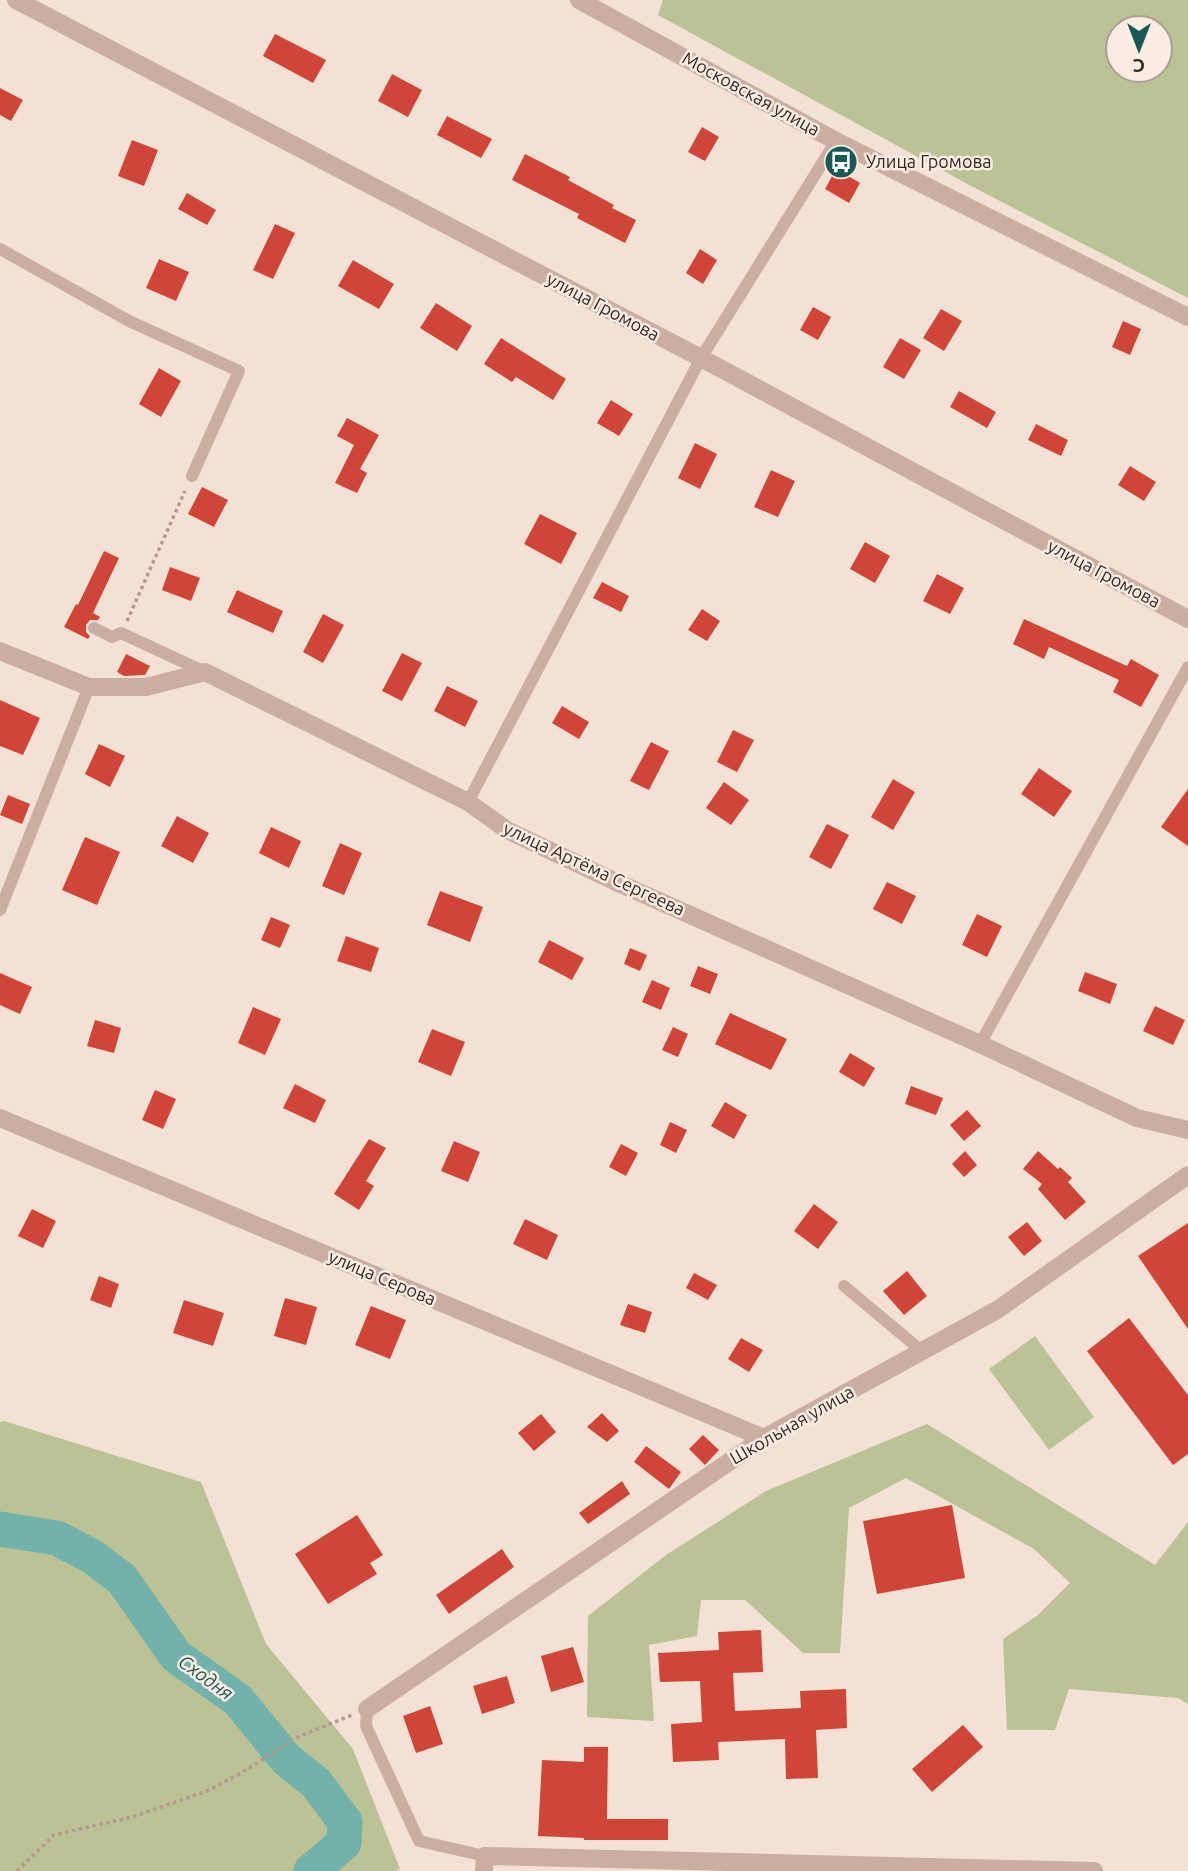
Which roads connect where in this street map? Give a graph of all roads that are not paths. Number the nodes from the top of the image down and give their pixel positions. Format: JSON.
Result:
{"nodes":[{"id":1,"x":16,"y":0,"type":"edge"},
{"id":2,"x":579,"y":0,"type":"edge"},
{"id":3,"x":836,"y":141,"type":"junction"},
{"id":4,"x":0,"y":249,"type":"edge"},
{"id":5,"x":1188,"y":317,"type":"edge"},
{"id":6,"x":701,"y":358,"type":"junction"},
{"id":7,"x":192,"y":476,"type":"road end"},
{"id":8,"x":1188,"y":620,"type":"edge"},
{"id":9,"x":94,"y":628,"type":"dead end"},
{"id":10,"x":0,"y":651,"type":"edge"},
{"id":11,"x":1188,"y":667,"type":"edge"},
{"id":12,"x":205,"y":672,"type":"junction"},
{"id":13,"x":89,"y":687,"type":"junction"},
{"id":14,"x":468,"y":802,"type":"junction"},
{"id":15,"x":0,"y":910,"type":"edge"},
{"id":16,"x":980,"y":1044,"type":"junction"},
{"id":17,"x":0,"y":1118,"type":"edge"},
{"id":18,"x":1188,"y":1130,"type":"edge"},
{"id":19,"x":1188,"y":1175,"type":"edge"},
{"id":20,"x":844,"y":1286,"type":"dead end"},
{"id":21,"x":923,"y":1352,"type":"junction"},
{"id":22,"x":764,"y":1438,"type":"junction"},
{"id":23,"x":367,"y":1709,"type":"joint"},
{"id":24,"x":484,"y":1863,"type":"edge"},
{"id":25,"x":1094,"y":1871,"type":"edge"}],
"edges":[{"from":1,"to":6,"type":"street","name":"улица Громова"},
{"from":2,"to":3,"type":"street","name":"Московская улица"},
{"from":3,"to":5,"type":"street","name":"Московская улица"},
{"from":3,"to":6,"type":"lane"},
{"from":4,"to":7,"type":"lane"},
{"from":6,"to":8,"type":"street","name":"улица Громова"},
{"from":6,"to":14,"type":"lane"},
{"from":9,"to":12,"type":"lane"},
{"from":10,"to":13,"type":"street"},
{"from":11,"to":16,"type":"lane"},
{"from":12,"to":13,"type":"street"},
{"from":12,"to":14,"type":"street","name":"улица Артёма Сергеева"},
{"from":13,"to":15,"type":"lane"},
{"from":14,"to":16,"type":"street","name":"улица Артёма Сергеева"},
{"from":16,"to":18,"type":"street","name":"улица Артёма Сергеева"},
{"from":17,"to":22,"type":"street","name":"улица Серова"},
{"from":19,"to":21,"type":"street","name":"Школьная улица"},
{"from":20,"to":21,"type":"lane"},
{"from":21,"to":22,"type":"street","name":"Школьная улица"},
{"from":22,"to":23,"type":"street","name":"Школьная улица"},
{"from":23,"to":24,"type":"lane"},
{"from":24,"to":25,"type":"street"}]}
